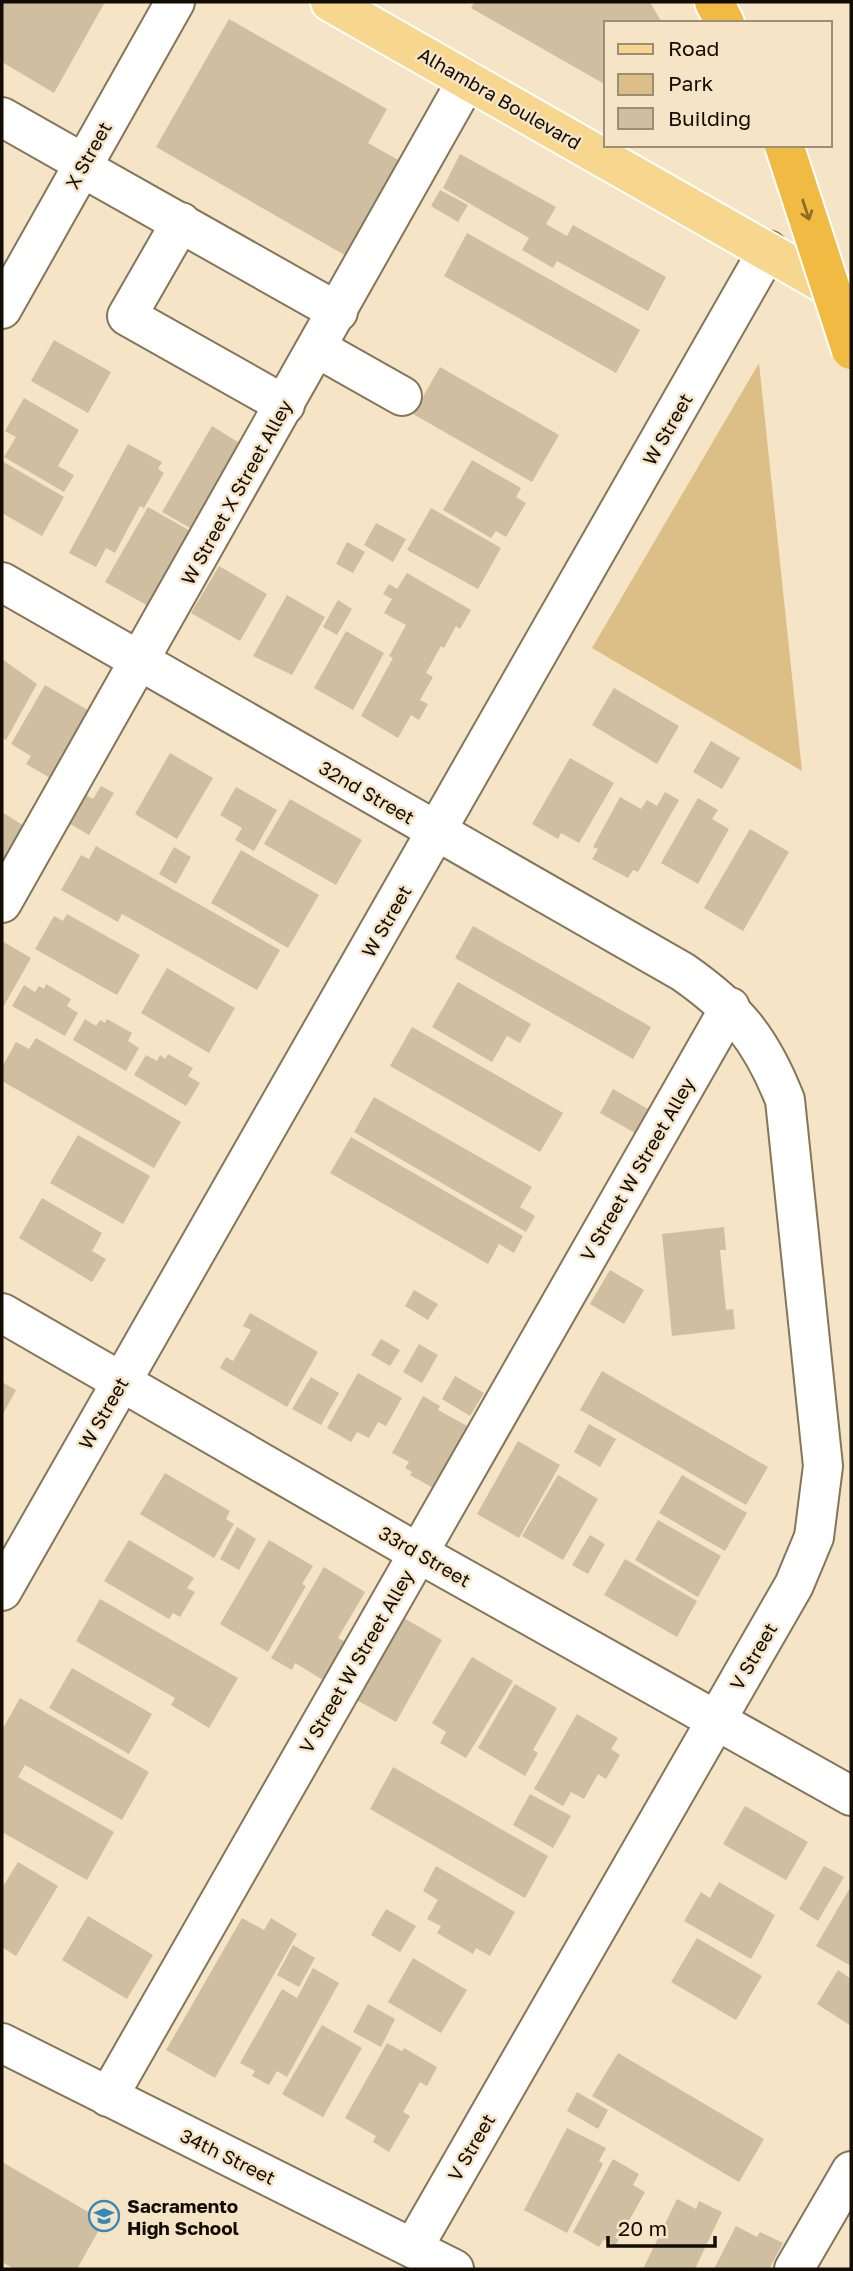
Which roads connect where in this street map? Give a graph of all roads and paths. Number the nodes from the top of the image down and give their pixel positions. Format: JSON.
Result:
{"nodes":[{"id":1,"x":175,"y":2,"type":"edge"},
{"id":2,"x":330,"y":2,"type":"edge"},
{"id":3,"x":714,"y":2,"type":"edge"},
{"id":4,"x":383,"y":14,"type":"edge"},
{"id":5,"x":724,"y":21,"type":"edge"},
{"id":6,"x":467,"y":80,"type":"junction"},
{"id":7,"x":2,"y":117,"type":"edge"},
{"id":8,"x":785,"y":147,"type":"edge"},
{"id":9,"x":82,"y":165,"type":"junction"},
{"id":10,"x":181,"y":222,"type":"junction"},
{"id":11,"x":768,"y":250,"type":"junction"},
{"id":12,"x":851,"y":299,"type":"edge"},
{"id":13,"x":2,"y":309,"type":"edge"},
{"id":14,"x":338,"y":312,"type":"junction"},
{"id":15,"x":317,"y":348,"type":"junction"},
{"id":16,"x":851,"y":350,"type":"edge"},
{"id":17,"x":402,"y":396,"type":"dead end"},
{"id":18,"x":285,"y":405,"type":"junction"},
{"id":19,"x":2,"y":582,"type":"edge"},
{"id":20,"x":141,"y":660,"type":"junction"},
{"id":21,"x":437,"y":832,"type":"junction"},
{"id":22,"x":2,"y":903,"type":"edge"},
{"id":23,"x":730,"y":1007,"type":"junction"},
{"id":24,"x":2,"y":1312,"type":"edge"},
{"id":25,"x":121,"y":1382,"type":"junction"},
{"id":26,"x":418,"y":1553,"type":"junction"},
{"id":27,"x":2,"y":1591,"type":"edge"},
{"id":28,"x":715,"y":1720,"type":"junction"},
{"id":29,"x":851,"y":1796,"type":"edge"},
{"id":30,"x":2,"y":2043,"type":"edge"},
{"id":31,"x":108,"y":2097,"type":"junction"},
{"id":32,"x":851,"y":2171,"type":"edge"},
{"id":33,"x":413,"y":2248,"type":"junction"},
{"id":34,"x":454,"y":2269,"type":"edge"},
{"id":35,"x":794,"y":2269,"type":"edge"}],
"edges":[{"from":1,"to":9,"type":"street","name":"X Street"},
{"from":2,"to":4,"type":"main road","name":"Alhambra Boulevard"},
{"from":3,"to":5,"type":"highway"},
{"from":4,"to":6,"type":"main road","name":"Alhambra Boulevard"},
{"from":6,"to":11,"type":"main road","name":"Alhambra Boulevard"},
{"from":6,"to":14,"type":"street","name":"W Street X Street Alley"},
{"from":7,"to":9,"type":"street"},
{"from":8,"to":16,"type":"highway","one_way":true,"bridge":true},
{"from":9,"to":10,"type":"street"},
{"from":9,"to":13,"type":"street","name":"X Street"},
{"from":10,"to":14,"type":"street"},
{"from":10,"to":18,"type":"street"},
{"from":11,"to":12,"type":"main road","name":"Alhambra Boulevard"},
{"from":11,"to":21,"type":"street","name":"W Street"},
{"from":14,"to":15,"type":"street","name":"W Street X Street Alley"},
{"from":15,"to":17,"type":"street"},
{"from":15,"to":18,"type":"street","name":"W Street X Street Alley"},
{"from":18,"to":20,"type":"street","name":"W Street X Street Alley"},
{"from":19,"to":20,"type":"street","name":"32nd Street"},
{"from":20,"to":21,"type":"street","name":"32nd Street"},
{"from":20,"to":22,"type":"street","name":"W Street X Street Alley"},
{"from":21,"to":23,"type":"street","name":"32nd Street"},
{"from":21,"to":25,"type":"street","name":"W Street"},
{"from":23,"to":26,"type":"street","name":"V Street W Street Alley"},
{"from":23,"to":28,"type":"street","name":"V Street"},
{"from":24,"to":25,"type":"street","name":"33rd Street"},
{"from":25,"to":26,"type":"street","name":"33rd Street"},
{"from":25,"to":27,"type":"street","name":"W Street"},
{"from":26,"to":28,"type":"street","name":"33rd Street"},
{"from":26,"to":31,"type":"street","name":"V Street W Street Alley"},
{"from":28,"to":29,"type":"street","name":"33rd Street"},
{"from":28,"to":33,"type":"street","name":"V Street"},
{"from":30,"to":31,"type":"street","name":"34th Street"},
{"from":31,"to":33,"type":"street","name":"34th Street"},
{"from":32,"to":35,"type":"street"},
{"from":33,"to":34,"type":"street","name":"34th Street"}]}
